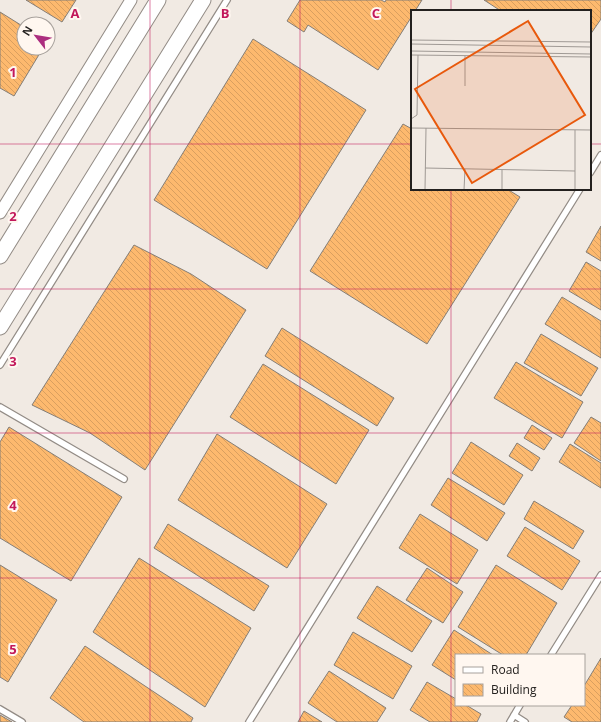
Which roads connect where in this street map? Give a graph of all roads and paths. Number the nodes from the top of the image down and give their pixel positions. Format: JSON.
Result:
{"nodes":[{"id":1,"x":131,"y":0,"type":"edge"},
{"id":2,"x":158,"y":0,"type":"edge"},
{"id":3,"x":203,"y":0,"type":"edge"},
{"id":4,"x":227,"y":0,"type":"edge"},
{"id":5,"x":601,"y":155,"type":"edge"},
{"id":6,"x":591,"y":171,"type":"edge"},
{"id":7,"x":579,"y":190,"type":"edge"},
{"id":8,"x":0,"y":213,"type":"edge"},
{"id":9,"x":0,"y":256,"type":"edge"},
{"id":10,"x":0,"y":327,"type":"edge"},
{"id":11,"x":0,"y":365,"type":"edge"},
{"id":12,"x":0,"y":406,"type":"edge"},
{"id":13,"x":124,"y":479,"type":"dead end"},
{"id":14,"x":601,"y":576,"type":"edge"},
{"id":15,"x":553,"y":654,"type":"edge"},
{"id":16,"x":519,"y":706,"type":"edge"},
{"id":17,"x":0,"y":709,"type":"edge"},
{"id":18,"x":514,"y":715,"type":"junction"},
{"id":19,"x":22,"y":722,"type":"edge"},
{"id":20,"x":248,"y":722,"type":"edge"},
{"id":21,"x":510,"y":722,"type":"edge"},
{"id":22,"x":525,"y":722,"type":"edge"}],
"edges":[{"from":1,"to":8,"type":"street"},
{"from":2,"to":9,"type":"main road"},
{"from":3,"to":10,"type":"main road"},
{"from":4,"to":11,"type":"lane"},
{"from":5,"to":6,"type":"lane"},
{"from":7,"to":20,"type":"lane"},
{"from":12,"to":13,"type":"lane"},
{"from":14,"to":15,"type":"lane"},
{"from":16,"to":18,"type":"lane"},
{"from":17,"to":19,"type":"lane"},
{"from":18,"to":21,"type":"lane"},
{"from":18,"to":22,"type":"lane"}]}
